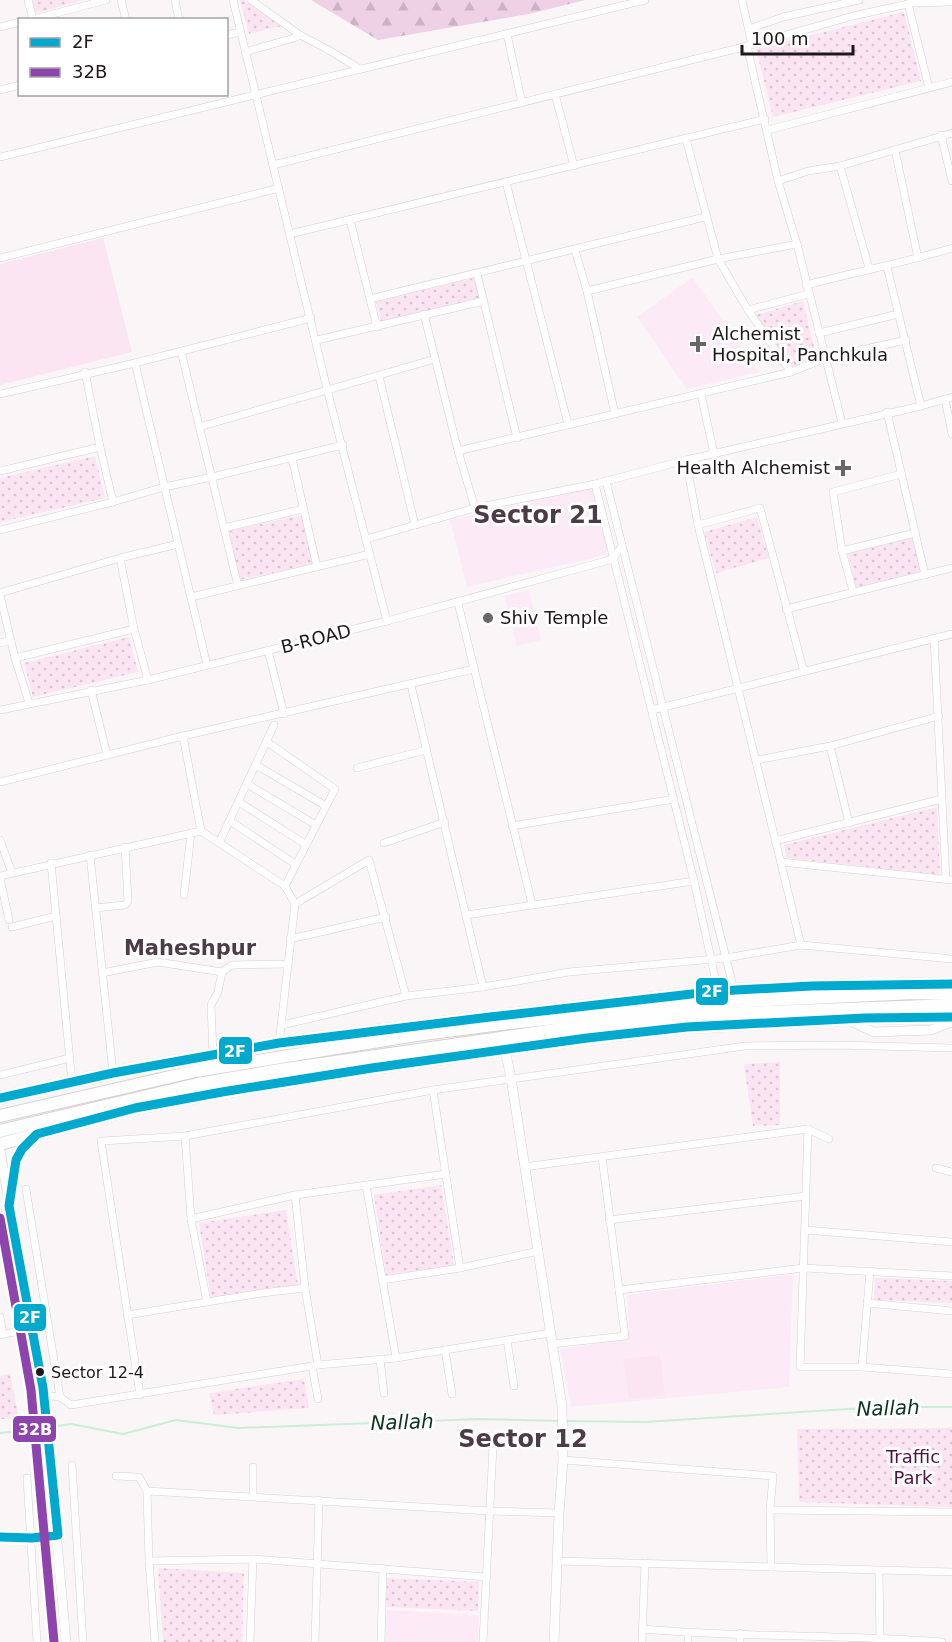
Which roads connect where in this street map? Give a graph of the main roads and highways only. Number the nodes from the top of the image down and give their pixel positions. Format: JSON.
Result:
{"nodes":[{"id":1,"x":952,"y":984,"type":"edge"},
{"id":2,"x":952,"y":994,"type":"edge"},
{"id":3,"x":952,"y":1005,"type":"edge"},
{"id":4,"x":848,"y":1015,"type":"junction"},
{"id":5,"x":952,"y":1017,"type":"edge"},
{"id":6,"x":445,"y":1027,"type":"junction"},
{"id":7,"x":450,"y":1051,"type":"junction"},
{"id":8,"x":0,"y":1098,"type":"edge"},
{"id":9,"x":0,"y":1116,"type":"edge"},
{"id":10,"x":1,"y":1131,"type":"edge"},
{"id":11,"x":0,"y":1144,"type":"edge"}],
"edges":[{"from":1,"to":6,"type":"highway"},
{"from":2,"to":6,"type":"highway"},
{"from":3,"to":4,"type":"highway"},
{"from":4,"to":5,"type":"highway"},
{"from":4,"to":7,"type":"highway"},
{"from":4,"to":7,"type":"highway"},
{"from":6,"to":8,"type":"highway"},
{"from":6,"to":9,"type":"highway"},
{"from":7,"to":10,"type":"highway"},
{"from":7,"to":11,"type":"highway"}]}
